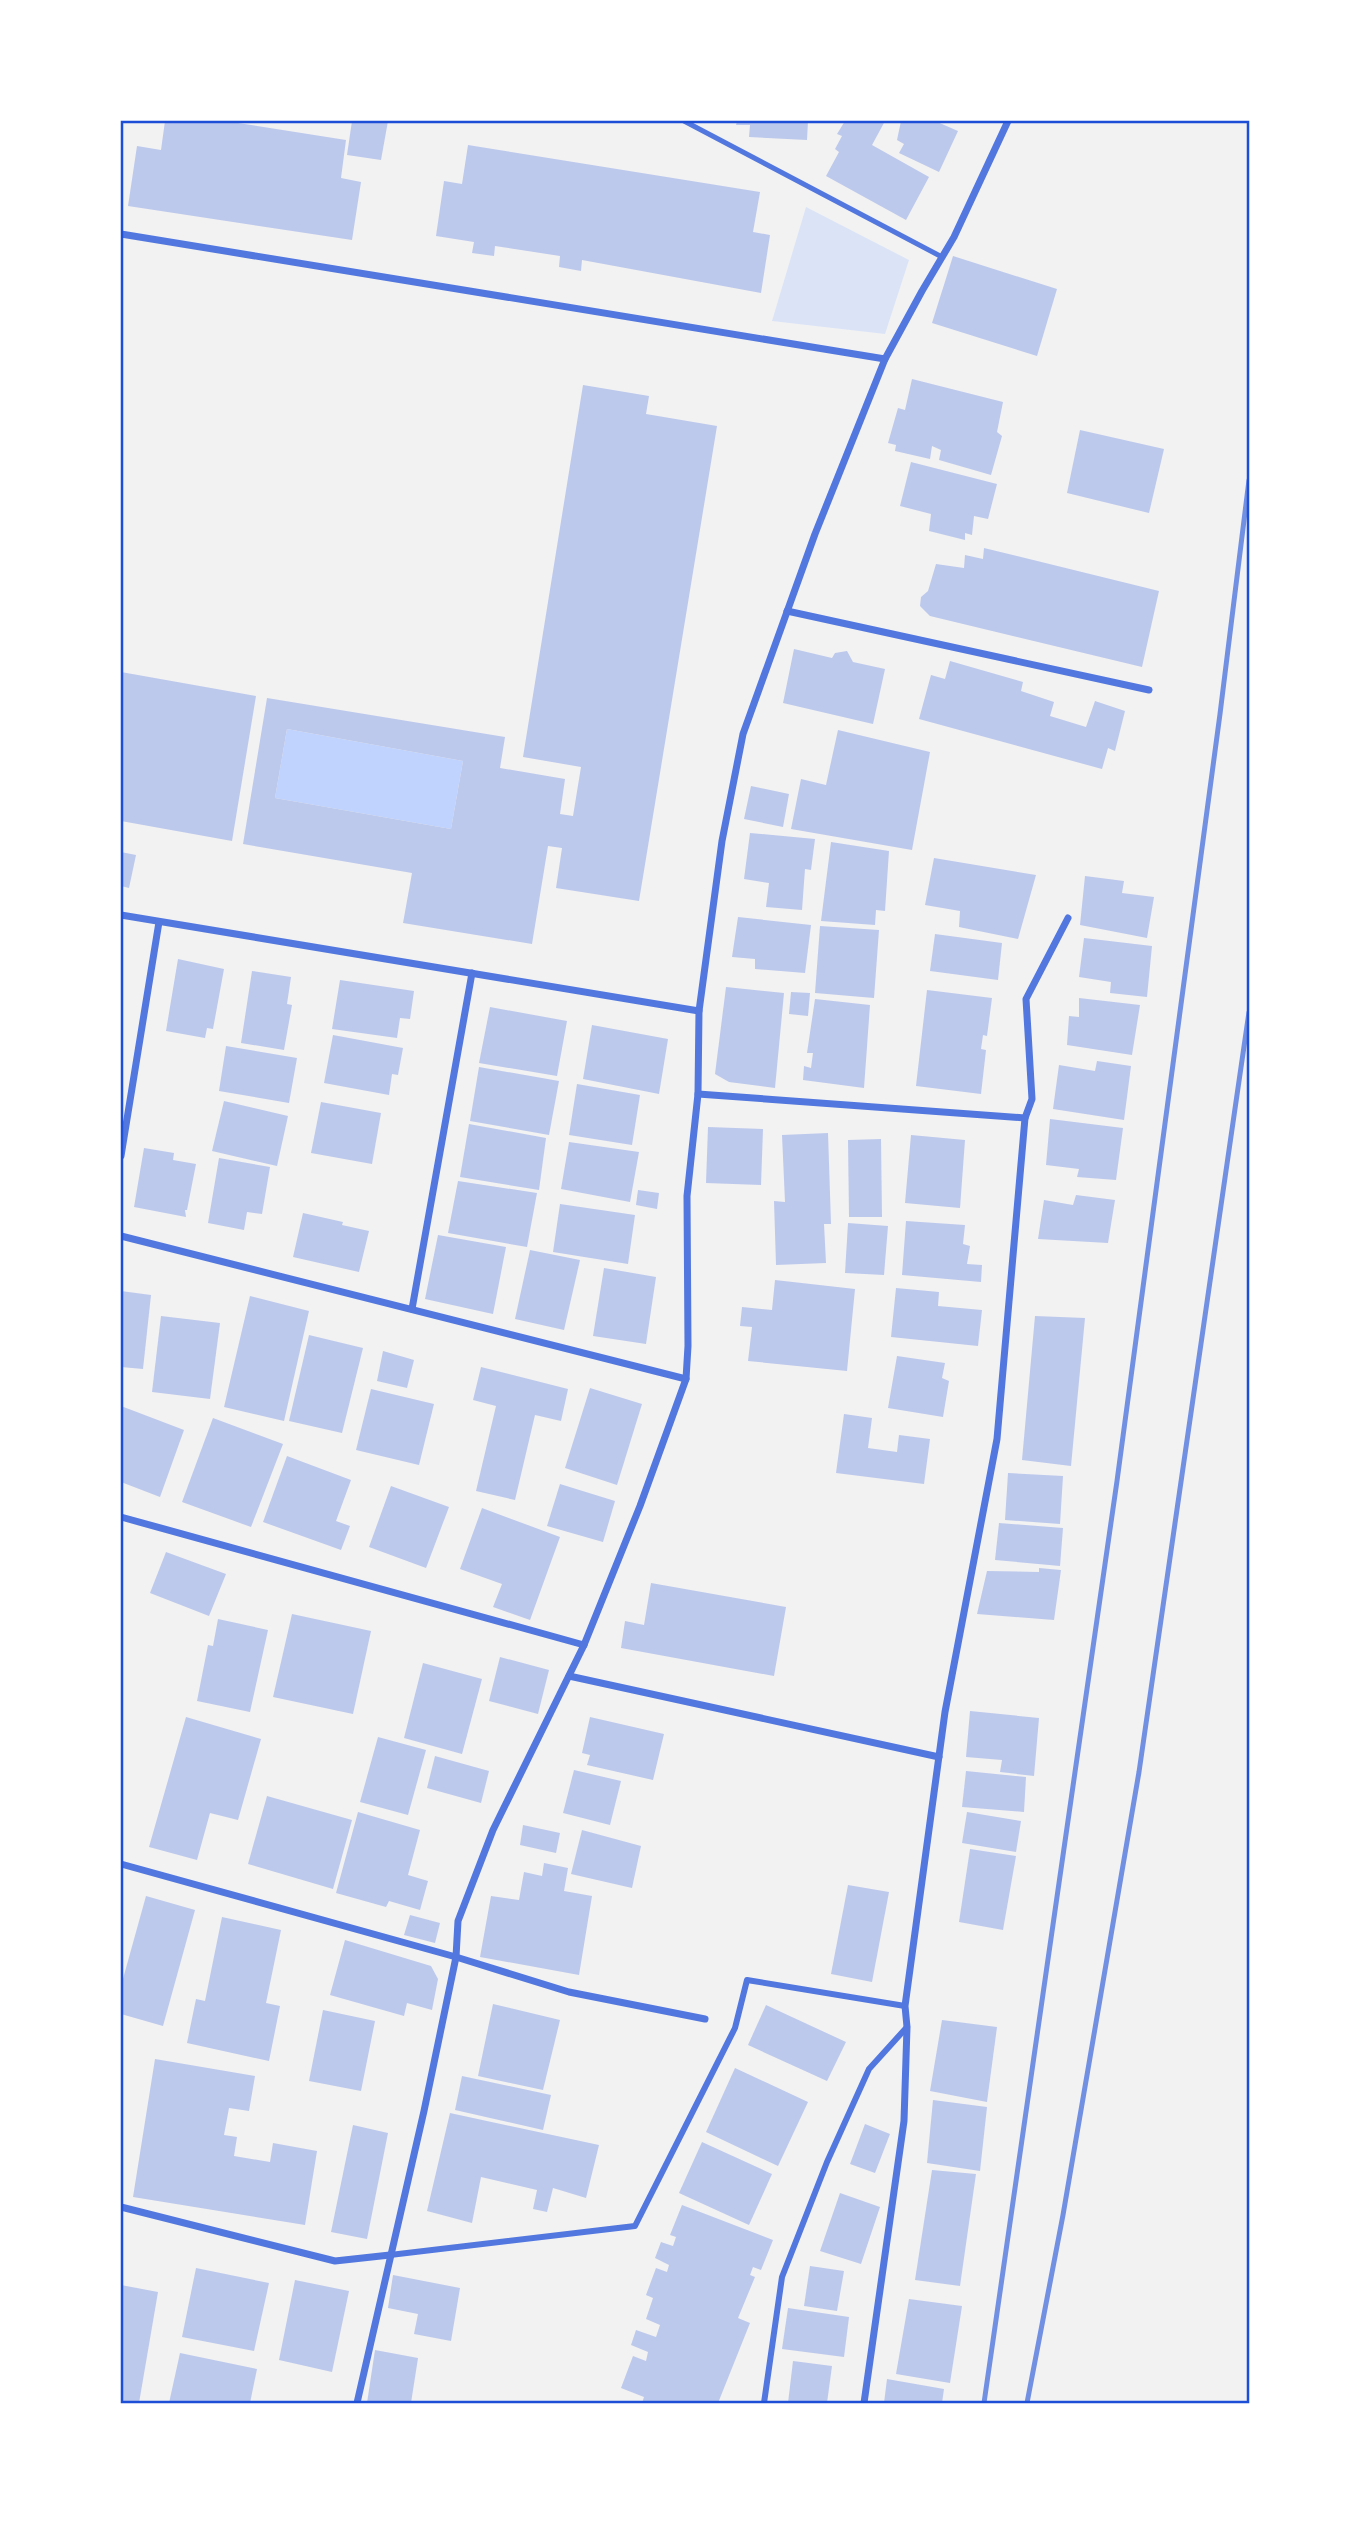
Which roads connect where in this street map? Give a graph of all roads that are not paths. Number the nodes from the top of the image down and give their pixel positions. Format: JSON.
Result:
{"nodes":[{"id":1,"x":684,"y":121,"type":"edge"},
{"id":2,"x":1008,"y":121,"type":"edge"},
{"id":3,"x":121,"y":234,"type":"edge"},
{"id":4,"x":942,"y":257,"type":"junction"},
{"id":5,"x":885,"y":359,"type":"junction"},
{"id":6,"x":787,"y":611,"type":"junction"},
{"id":7,"x":1149,"y":690,"type":"dead end"},
{"id":8,"x":121,"y":915,"type":"edge"},
{"id":9,"x":1068,"y":918,"type":"dead end"},
{"id":10,"x":159,"y":922,"type":"junction"},
{"id":11,"x":471,"y":973,"type":"junction"},
{"id":12,"x":699,"y":1011,"type":"junction"},
{"id":13,"x":698,"y":1094,"type":"junction"},
{"id":14,"x":1025,"y":1118,"type":"junction"},
{"id":15,"x":121,"y":1156,"type":"edge"},
{"id":16,"x":121,"y":1236,"type":"edge"},
{"id":17,"x":412,"y":1309,"type":"junction"},
{"id":18,"x":686,"y":1379,"type":"junction"},
{"id":19,"x":121,"y":1517,"type":"edge"},
{"id":20,"x":584,"y":1645,"type":"junction"},
{"id":21,"x":569,"y":1676,"type":"junction"},
{"id":22,"x":939,"y":1757,"type":"junction"},
{"id":23,"x":121,"y":1864,"type":"edge"},
{"id":24,"x":456,"y":1957,"type":"junction"},
{"id":25,"x":905,"y":2006,"type":"junction"},
{"id":26,"x":705,"y":2019,"type":"dead end"},
{"id":27,"x":907,"y":2027,"type":"junction"},
{"id":28,"x":121,"y":2207,"type":"edge"},
{"id":29,"x":390,"y":2255,"type":"junction"},
{"id":30,"x":357,"y":2403,"type":"edge"},
{"id":31,"x":764,"y":2403,"type":"edge"},
{"id":32,"x":864,"y":2403,"type":"edge"}],
"edges":[{"from":1,"to":4,"type":"lane"},
{"from":2,"to":4,"type":"street"},
{"from":3,"to":5,"type":"street"},
{"from":4,"to":5,"type":"street"},
{"from":5,"to":6,"type":"street"},
{"from":6,"to":7,"type":"street"},
{"from":6,"to":12,"type":"street"},
{"from":8,"to":10,"type":"street"},
{"from":9,"to":14,"type":"street"},
{"from":10,"to":11,"type":"street"},
{"from":10,"to":15,"type":"street"},
{"from":11,"to":12,"type":"street"},
{"from":11,"to":17,"type":"street"},
{"from":12,"to":13,"type":"street"},
{"from":13,"to":14,"type":"street"},
{"from":13,"to":18,"type":"street"},
{"from":14,"to":22,"type":"street"},
{"from":16,"to":17,"type":"street"},
{"from":17,"to":18,"type":"street"},
{"from":18,"to":20,"type":"street"},
{"from":19,"to":20,"type":"street"},
{"from":20,"to":21,"type":"street"},
{"from":21,"to":22,"type":"street"},
{"from":21,"to":24,"type":"street"},
{"from":22,"to":25,"type":"street"},
{"from":23,"to":24,"type":"street"},
{"from":24,"to":26,"type":"street"},
{"from":24,"to":29,"type":"street"},
{"from":25,"to":27,"type":"street"},
{"from":25,"to":29,"type":"street"},
{"from":27,"to":31,"type":"street"},
{"from":27,"to":32,"type":"street"},
{"from":28,"to":29,"type":"street"},
{"from":29,"to":30,"type":"street"}]}
